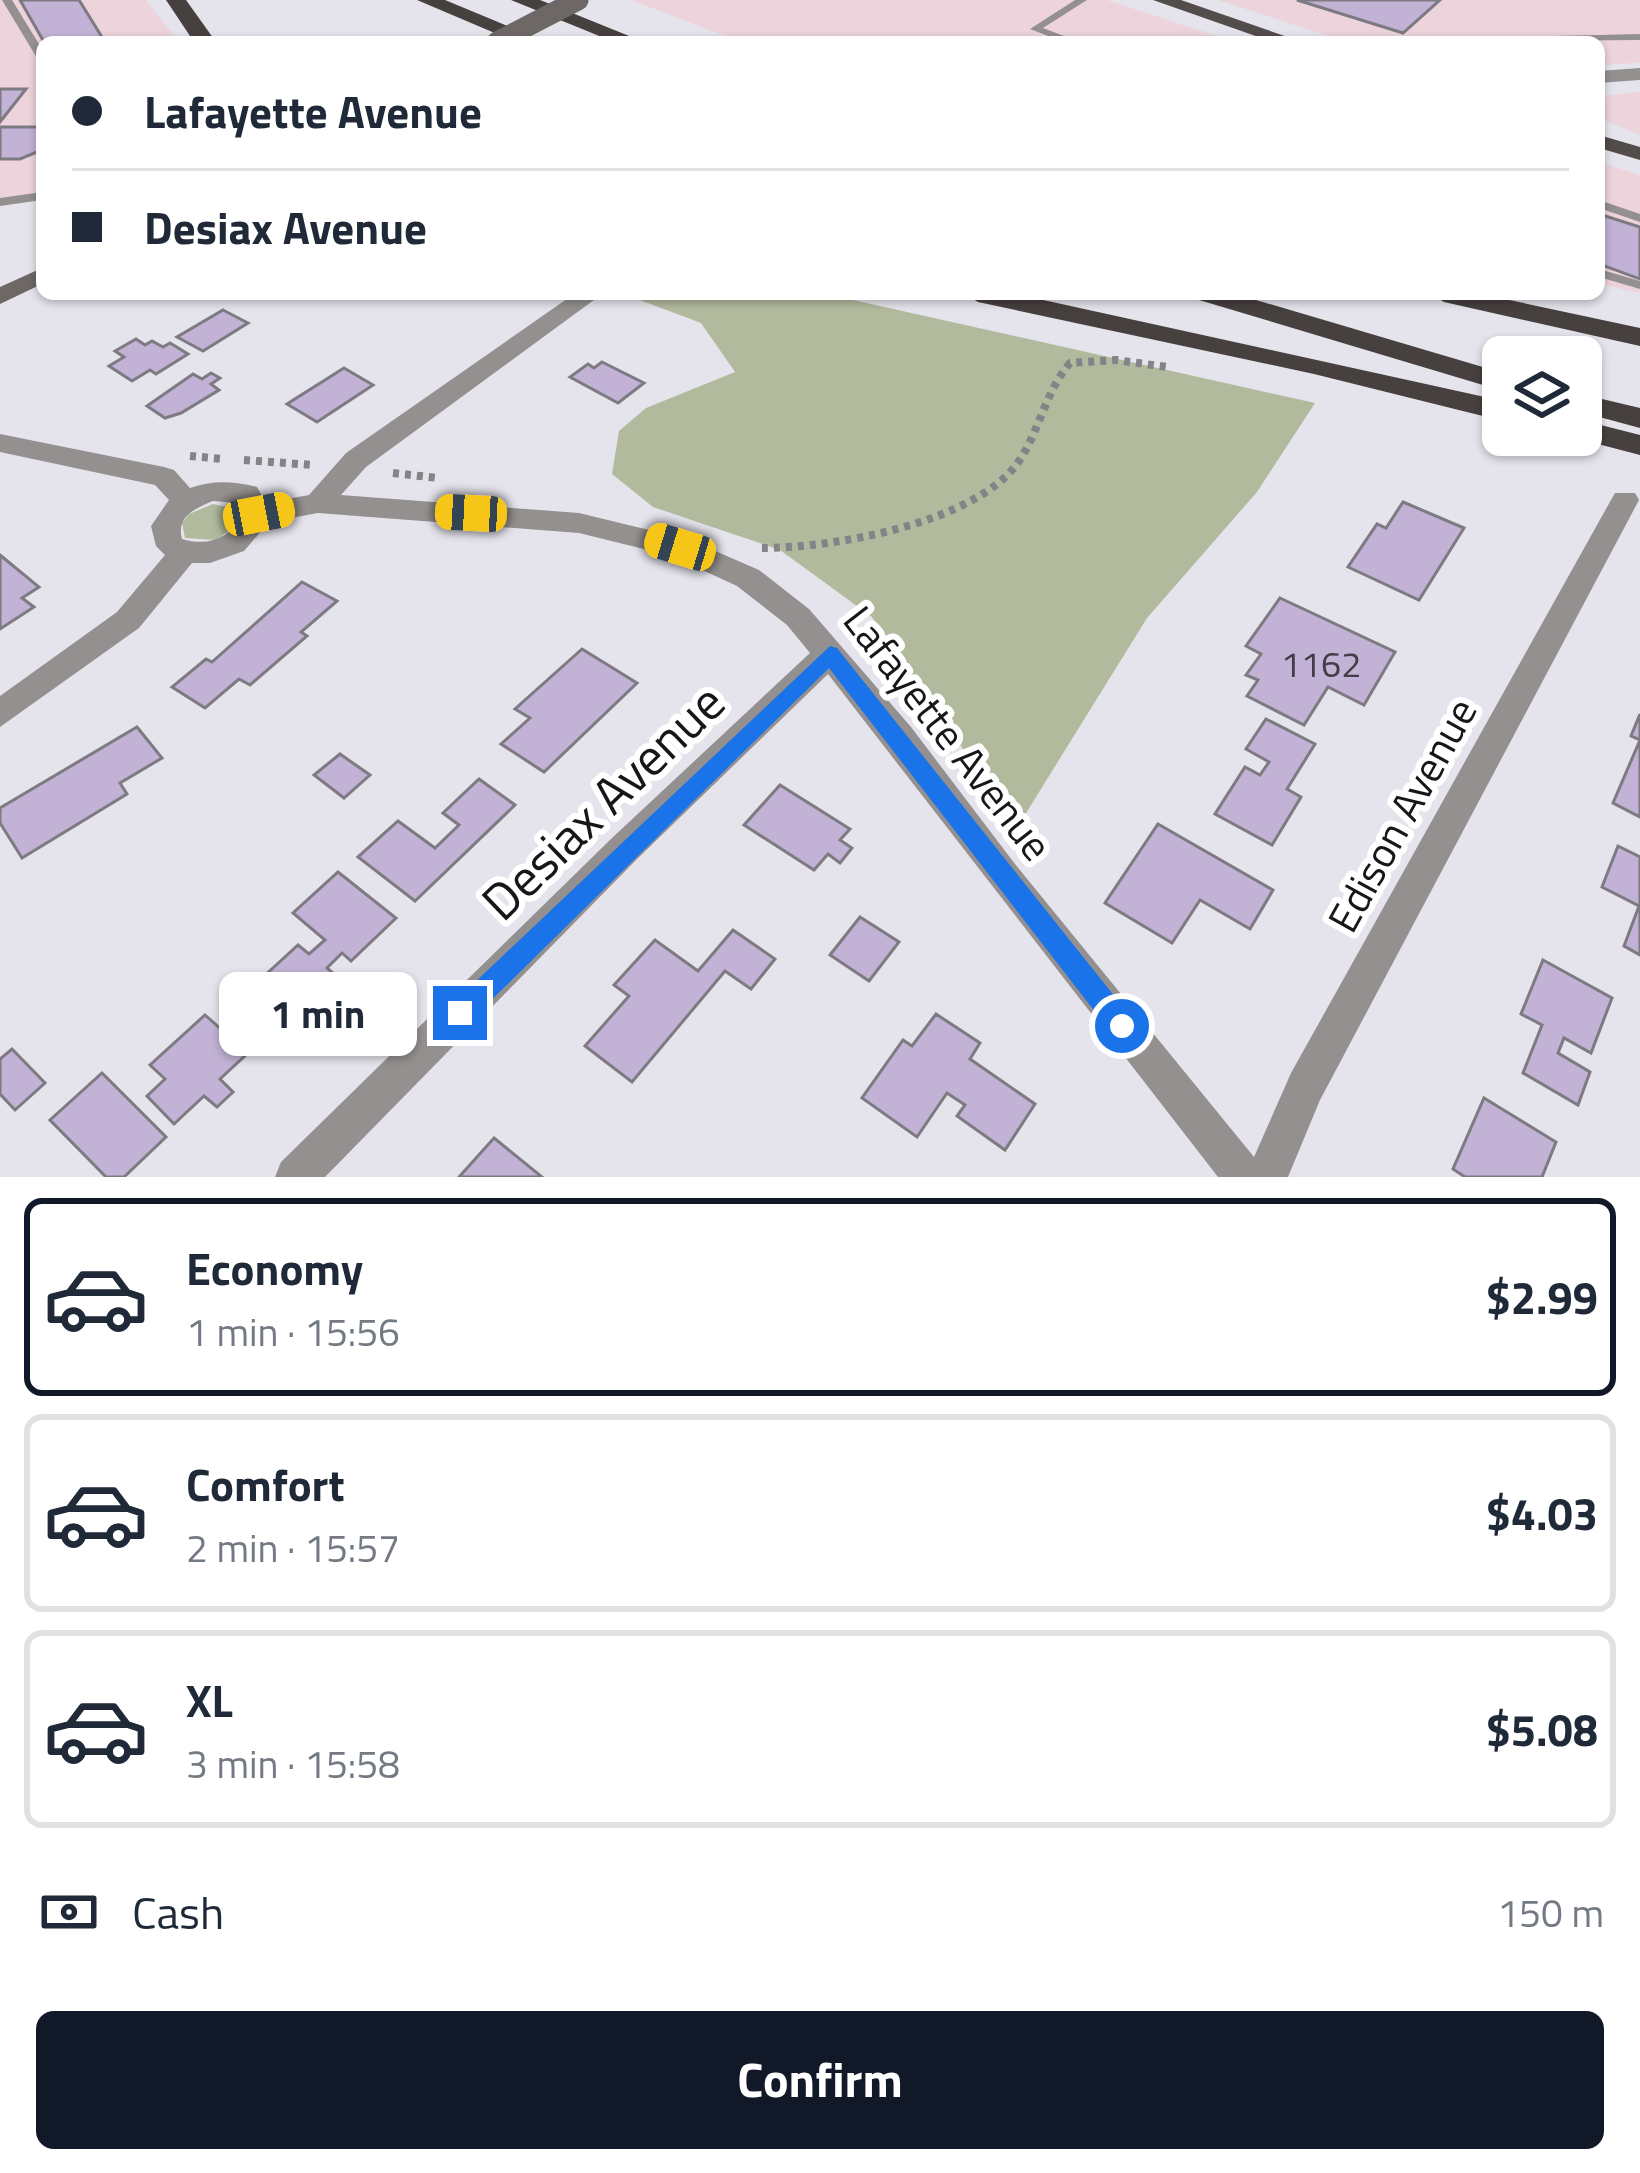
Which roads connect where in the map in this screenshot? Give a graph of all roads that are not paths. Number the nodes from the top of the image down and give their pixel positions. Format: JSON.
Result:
{"nodes":[{"id":1,"x":7,"y":0,"type":"edge"},
{"id":2,"x":176,"y":0,"type":"edge"},
{"id":3,"x":427,"y":0,"type":"edge"},
{"id":4,"x":520,"y":0,"type":"edge"},
{"id":5,"x":578,"y":0,"type":"edge"},
{"id":6,"x":1082,"y":0,"type":"edge"},
{"id":7,"x":1162,"y":0,"type":"edge"},
{"id":8,"x":201,"y":36,"type":"edge"},
{"id":9,"x":508,"y":36,"type":"edge"},
{"id":10,"x":520,"y":36,"type":"edge"},
{"id":11,"x":617,"y":36,"type":"edge"},
{"id":12,"x":1057,"y":36,"type":"edge"},
{"id":13,"x":1273,"y":36,"type":"edge"},
{"id":14,"x":1640,"y":37,"type":"edge"},
{"id":15,"x":1605,"y":38,"type":"edge"},
{"id":16,"x":36,"y":48,"type":"edge"},
{"id":17,"x":1640,"y":74,"type":"edge"},
{"id":18,"x":1605,"y":77,"type":"edge"},
{"id":19,"x":1605,"y":143,"type":"edge"},
{"id":20,"x":1640,"y":154,"type":"edge"},
{"id":21,"x":36,"y":197,"type":"edge"},
{"id":22,"x":0,"y":202,"type":"edge"},
{"id":23,"x":1605,"y":206,"type":"edge"},
{"id":24,"x":1640,"y":218,"type":"edge"},
{"id":25,"x":1605,"y":275,"type":"edge"},
{"id":26,"x":36,"y":278,"type":"edge"},
{"id":27,"x":1640,"y":285,"type":"edge"},
{"id":28,"x":0,"y":297,"type":"edge"},
{"id":29,"x":582,"y":300,"type":"edge"},
{"id":30,"x":1006,"y":300,"type":"edge"},
{"id":31,"x":1228,"y":300,"type":"edge"},
{"id":32,"x":1471,"y":300,"type":"edge"},
{"id":33,"x":1640,"y":337,"type":"edge"},
{"id":34,"x":1482,"y":376,"type":"edge"},
{"id":35,"x":1482,"y":406,"type":"edge"},
{"id":36,"x":1602,"y":408,"type":"edge"},
{"id":37,"x":1640,"y":418,"type":"edge"},
{"id":38,"x":1602,"y":435,"type":"edge"},
{"id":39,"x":0,"y":442,"type":"edge"},
{"id":40,"x":1640,"y":445,"type":"edge"},
{"id":41,"x":1625,"y":500,"type":"dead end"},
{"id":42,"x":186,"y":501,"type":"junction"},
{"id":43,"x":318,"y":503,"type":"junction"},
{"id":44,"x":259,"y":514,"type":"junction"},
{"id":45,"x":184,"y":553,"type":"junction"},
{"id":46,"x":830,"y":654,"type":"junction"},
{"id":47,"x":0,"y":714,"type":"edge"},
{"id":48,"x":296,"y":1177,"type":"edge"},
{"id":49,"x":1244,"y":1177,"type":"edge"},
{"id":50,"x":1267,"y":1177,"type":"edge"}],
"edges":[{"from":1,"to":16,"type":"lane"},
{"from":2,"to":8,"type":"highway"},
{"from":3,"to":10,"type":"highway"},
{"from":4,"to":11,"type":"highway"},
{"from":5,"to":9,"type":"main road","bridge":true},
{"from":6,"to":12,"type":"lane"},
{"from":7,"to":13,"type":"main road"},
{"from":14,"to":15,"type":"lane"},
{"from":17,"to":18,"type":"street"},
{"from":19,"to":20,"type":"main road"},
{"from":21,"to":22,"type":"lane"},
{"from":23,"to":24,"type":"lane"},
{"from":25,"to":27,"type":"lane"},
{"from":26,"to":28,"type":"main road"},
{"from":29,"to":43,"type":"street"},
{"from":30,"to":35,"type":"highway"},
{"from":31,"to":34,"type":"highway"},
{"from":32,"to":33,"type":"highway"},
{"from":36,"to":37,"type":"highway"},
{"from":38,"to":40,"type":"highway"},
{"from":39,"to":42,"type":"street"},
{"from":41,"to":50,"type":"street","name":"Edison Avenue"},
{"from":42,"to":44,"type":"street"},
{"from":42,"to":45,"type":"street"},
{"from":43,"to":44,"type":"street","name":"Lafayette Avenue"},
{"from":43,"to":46,"type":"street","name":"Lafayette Avenue"},
{"from":44,"to":45,"type":"street"},
{"from":45,"to":47,"type":"street"},
{"from":46,"to":48,"type":"street","name":"Desiax Avenue"},
{"from":46,"to":49,"type":"street","name":"Lafayette Avenue"}]}
